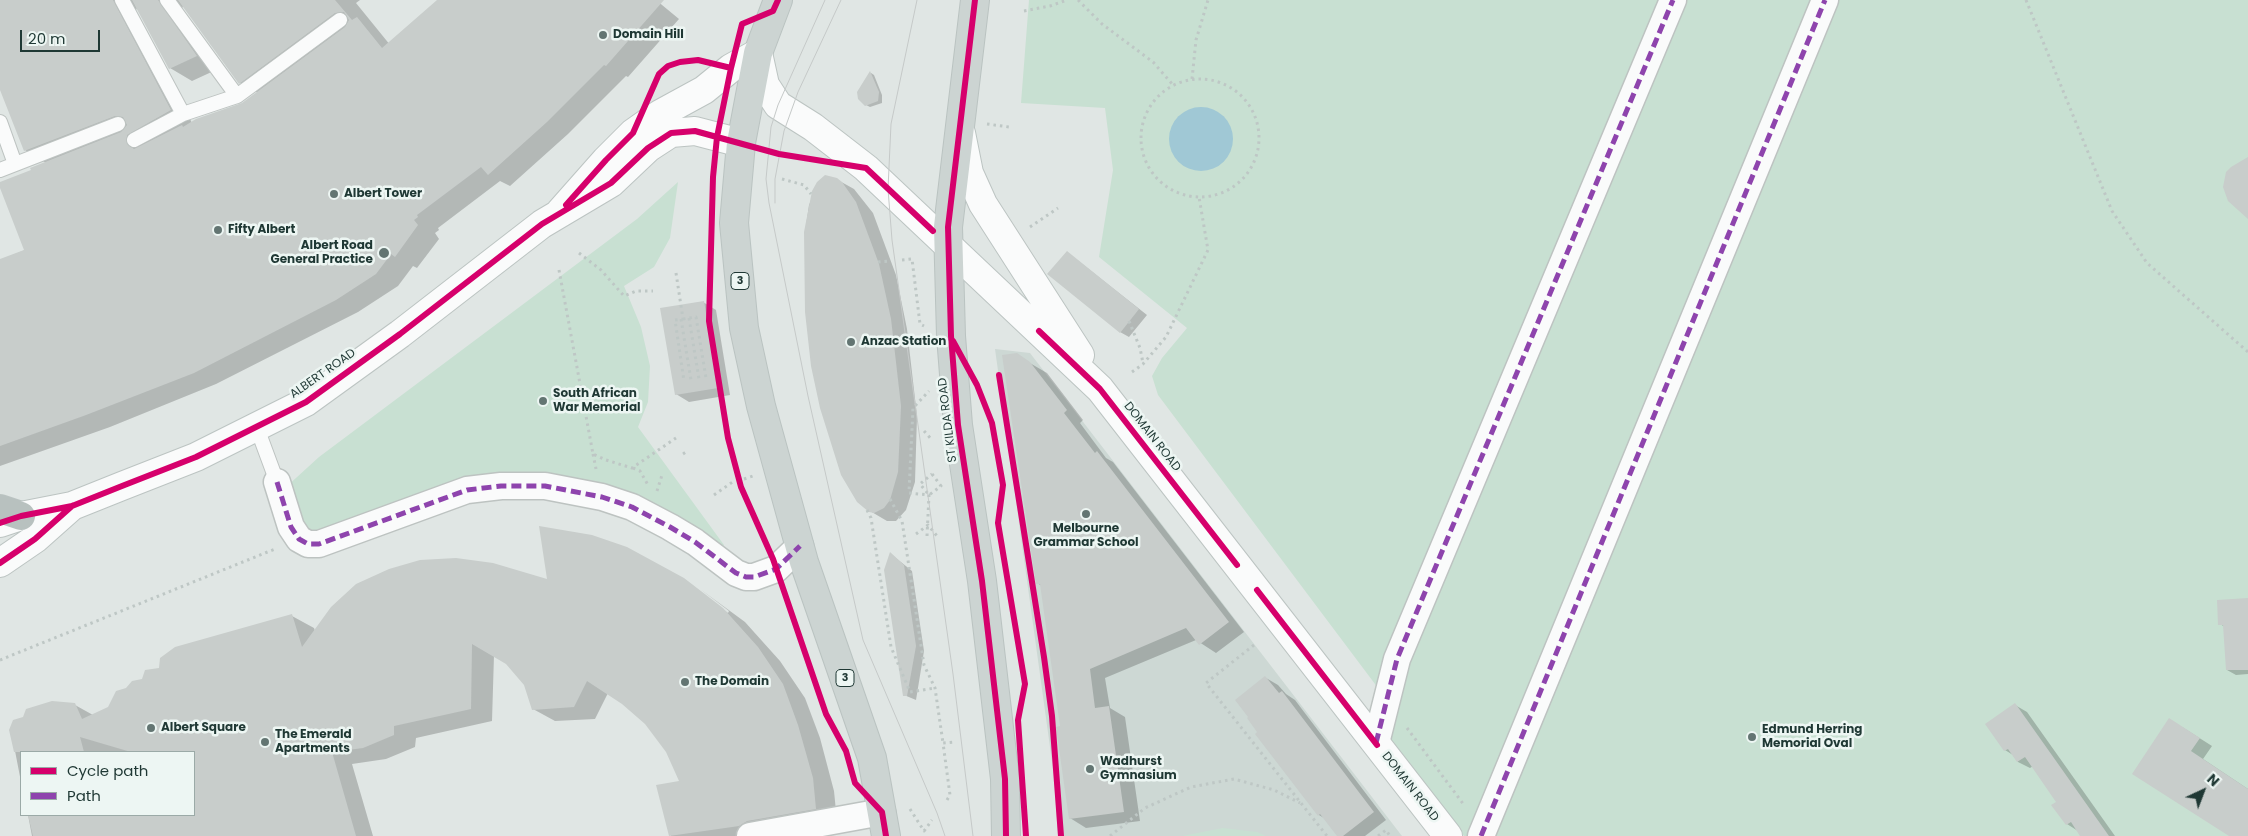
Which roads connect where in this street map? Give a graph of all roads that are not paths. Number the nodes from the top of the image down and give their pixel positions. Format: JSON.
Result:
{"nodes":[{"id":1,"x":122,"y":0,"type":"edge"},
{"id":2,"x":167,"y":0,"type":"edge"},
{"id":3,"x":778,"y":0,"type":"edge"},
{"id":4,"x":975,"y":0,"type":"edge"},
{"id":5,"x":1673,"y":0,"type":"edge"},
{"id":6,"x":1825,"y":0,"type":"edge"},
{"id":7,"x":340,"y":20,"type":"dead end"},
{"id":8,"x":758,"y":53,"type":"junction"},
{"id":9,"x":236,"y":96,"type":"junction"},
{"id":10,"x":183,"y":114,"type":"junction"},
{"id":11,"x":959,"y":118,"type":"junction"},
{"id":12,"x":0,"y":122,"type":"edge"},
{"id":13,"x":118,"y":124,"type":"dead end"},
{"id":14,"x":134,"y":140,"type":"dead end"},
{"id":15,"x":741,"y":143,"type":"junction"},
{"id":16,"x":16,"y":164,"type":"junction"},
{"id":17,"x":0,"y":170,"type":"edge"},
{"id":18,"x":560,"y":212,"type":"junction"},
{"id":19,"x":948,"y":246,"type":"junction"},
{"id":20,"x":1100,"y":389,"type":"junction"},
{"id":21,"x":257,"y":428,"type":"junction"},
{"id":22,"x":277,"y":482,"type":"joint"},
{"id":23,"x":72,"y":506,"type":"junction"},
{"id":24,"x":7,"y":516,"type":"edge"},
{"id":25,"x":800,"y":546,"type":"junction"},
{"id":26,"x":0,"y":563,"type":"edge"},
{"id":27,"x":1376,"y":743,"type":"junction"},
{"id":28,"x":890,"y":821,"type":"edge"},
{"id":29,"x":1482,"y":833,"type":"edge"},
{"id":30,"x":750,"y":836,"type":"edge"},
{"id":31,"x":1006,"y":836,"type":"edge"},
{"id":32,"x":1448,"y":836,"type":"edge"}],
"edges":[{"from":1,"to":10,"type":"lane"},
{"from":2,"to":9,"type":"lane"},
{"from":3,"to":8,"type":"main road","number":"3"},
{"from":4,"to":11,"type":"main road","name":"ST KILDA ROAD"},
{"from":5,"to":27,"type":"street"},
{"from":6,"to":29,"type":"street"},
{"from":7,"to":9,"type":"lane"},
{"from":8,"to":15,"type":"main road","number":"3"},
{"from":8,"to":18,"type":"street","name":"ALBERT ROAD"},
{"from":8,"to":19,"type":"street","name":"DOMAIN ROAD"},
{"from":9,"to":10,"type":"lane"},
{"from":10,"to":14,"type":"lane"},
{"from":11,"to":19,"type":"main road","name":"ST KILDA ROAD"},
{"from":11,"to":20,"type":"street"},
{"from":12,"to":16,"type":"lane"},
{"from":13,"to":16,"type":"lane"},
{"from":15,"to":18,"type":"street","name":"ALBERT ROAD"},
{"from":15,"to":25,"type":"main road","number":"3"},
{"from":16,"to":17,"type":"lane"},
{"from":18,"to":21,"type":"street","name":"ALBERT ROAD"},
{"from":19,"to":20,"type":"street","name":"DOMAIN ROAD"},
{"from":19,"to":31,"type":"main road","name":"ST KILDA ROAD"},
{"from":20,"to":27,"type":"street","name":"DOMAIN ROAD"},
{"from":21,"to":22,"type":"lane"},
{"from":21,"to":23,"type":"street","name":"ALBERT ROAD"},
{"from":22,"to":25,"type":"street"},
{"from":23,"to":24,"type":"street","name":"ALBERT ROAD"},
{"from":23,"to":26,"type":"street","name":"ALBERT ROAD"},
{"from":25,"to":28,"type":"main road","number":"3"},
{"from":27,"to":32,"type":"street","name":"DOMAIN ROAD"},
{"from":28,"to":30,"type":"street"}]}
